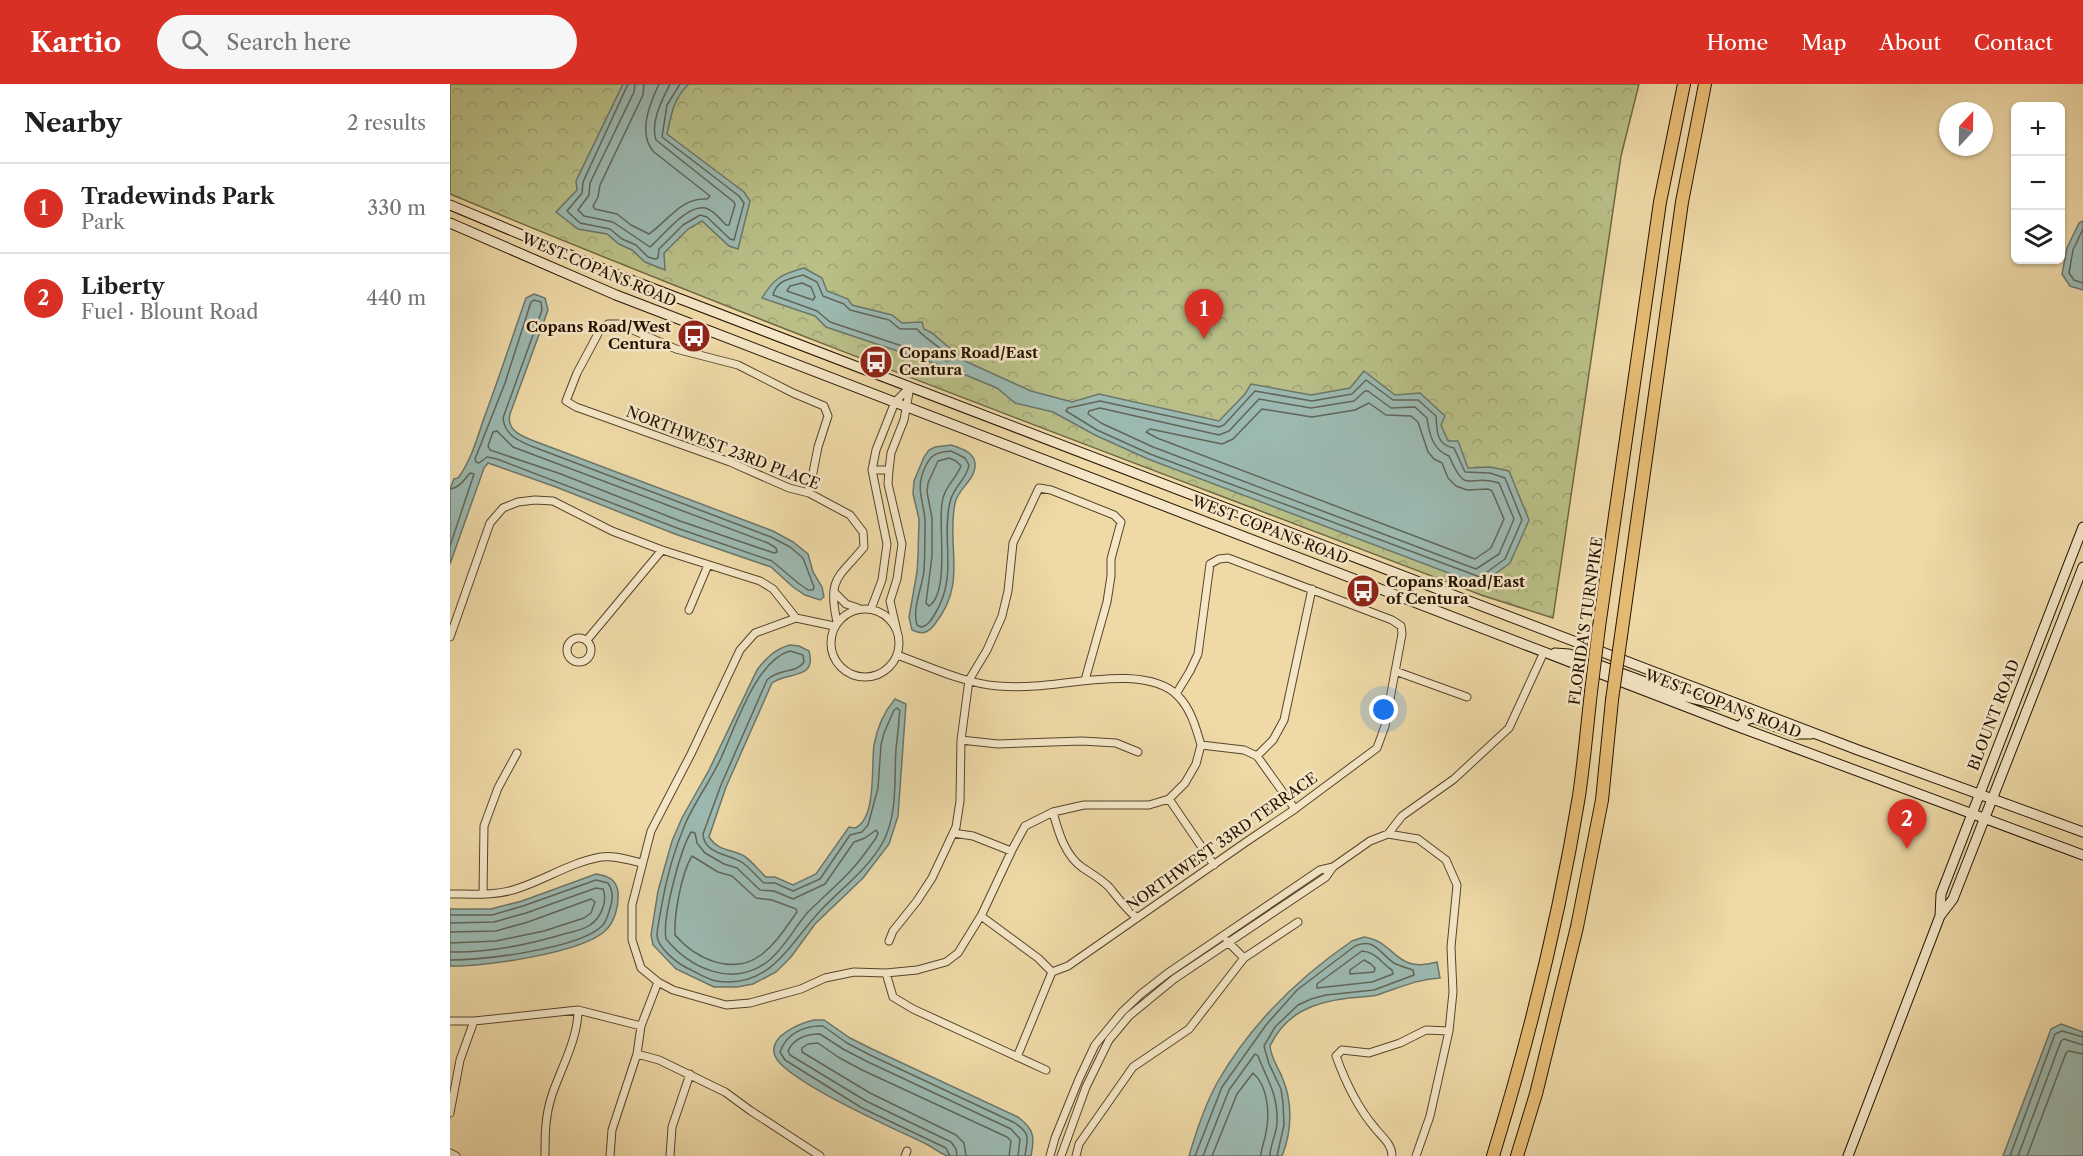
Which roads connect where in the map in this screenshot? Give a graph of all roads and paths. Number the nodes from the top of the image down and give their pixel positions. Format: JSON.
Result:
{"nodes":[{"id":1,"x":1684,"y":84,"type":"edge"},
{"id":2,"x":1705,"y":84,"type":"edge"},
{"id":3,"x":450,"y":205,"type":"edge"},
{"id":4,"x":450,"y":223,"type":"edge"},
{"id":5,"x":691,"y":303,"type":"junction"},
{"id":6,"x":684,"y":321,"type":"junction"},
{"id":7,"x":910,"y":387,"type":"junction"},
{"id":8,"x":895,"y":402,"type":"junction"},
{"id":9,"x":907,"y":407,"type":"junction"},
{"id":10,"x":872,"y":470,"type":"junction"},
{"id":11,"x":889,"y":470,"type":"junction"},
{"id":12,"x":809,"y":493,"type":"junction"},
{"id":13,"x":2082,"y":533,"type":"edge"},
{"id":14,"x":662,"y":550,"type":"junction"},
{"id":15,"x":1350,"y":556,"type":"junction"},
{"id":16,"x":885,"y":560,"type":"junction"},
{"id":17,"x":899,"y":563,"type":"junction"},
{"id":18,"x":708,"y":565,"type":"junction"},
{"id":19,"x":2083,"y":567,"type":"edge"},
{"id":20,"x":1342,"y":574,"type":"junction"},
{"id":21,"x":1312,"y":589,"type":"junction"},
{"id":22,"x":834,"y":592,"type":"junction"},
{"id":23,"x":860,"y":609,"type":"junction"},
{"id":24,"x":871,"y":609,"type":"junction"},
{"id":25,"x":689,"y":610,"type":"dead end"},
{"id":26,"x":796,"y":618,"type":"junction"},
{"id":27,"x":836,"y":624,"type":"junction"},
{"id":28,"x":897,"y":631,"type":"junction"},
{"id":29,"x":450,"y":637,"type":"edge"},
{"id":30,"x":587,"y":640,"type":"dead end"},
{"id":31,"x":1544,"y":652,"type":"junction"},
{"id":32,"x":897,"y":655,"type":"junction"},
{"id":33,"x":1395,"y":671,"type":"junction"},
{"id":34,"x":969,"y":680,"type":"junction"},
{"id":35,"x":1085,"y":680,"type":"junction"},
{"id":36,"x":1176,"y":694,"type":"junction"},
{"id":37,"x":1467,"y":697,"type":"dead end"},
{"id":38,"x":1730,"y":701,"type":"junction"},
{"id":39,"x":1739,"y":727,"type":"junction"},
{"id":40,"x":1819,"y":734,"type":"junction"},
{"id":41,"x":961,"y":740,"type":"junction"},
{"id":42,"x":1202,"y":745,"type":"junction"},
{"id":43,"x":1138,"y":752,"type":"dead end"},
{"id":44,"x":517,"y":753,"type":"dead end"},
{"id":45,"x":1257,"y":756,"type":"junction"},
{"id":46,"x":1979,"y":795,"type":"junction"},
{"id":47,"x":1169,"y":799,"type":"junction"},
{"id":48,"x":1992,"y":799,"type":"junction"},
{"id":49,"x":1295,"y":810,"type":"junction"},
{"id":50,"x":1053,"y":812,"type":"junction"},
{"id":51,"x":1972,"y":813,"type":"junction"},
{"id":52,"x":1984,"y":818,"type":"junction"},
{"id":53,"x":2083,"y":832,"type":"edge"},
{"id":54,"x":953,"y":833,"type":"junction"},
{"id":55,"x":1388,"y":834,"type":"junction"},
{"id":56,"x":1011,"y":851,"type":"junction"},
{"id":57,"x":2083,"y":855,"type":"edge"},
{"id":58,"x":642,"y":863,"type":"junction"},
{"id":59,"x":1214,"y":865,"type":"junction"},
{"id":60,"x":450,"y":894,"type":"edge"},
{"id":61,"x":483,"y":894,"type":"junction"},
{"id":62,"x":981,"y":916,"type":"junction"},
{"id":63,"x":1940,"y":916,"type":"junction"},
{"id":64,"x":1137,"y":918,"type":"junction"},
{"id":65,"x":1298,"y":922,"type":"dead end"},
{"id":66,"x":1226,"y":940,"type":"junction"},
{"id":67,"x":890,"y":941,"type":"dead end"},
{"id":68,"x":1244,"y":958,"type":"junction"},
{"id":69,"x":886,"y":972,"type":"junction"},
{"id":70,"x":1052,"y":972,"type":"junction"},
{"id":71,"x":658,"y":982,"type":"junction"},
{"id":72,"x":578,"y":1010,"type":"junction"},
{"id":73,"x":450,"y":1021,"type":"edge"},
{"id":74,"x":474,"y":1022,"type":"junction"},
{"id":75,"x":641,"y":1026,"type":"junction"},
{"id":76,"x":1449,"y":1031,"type":"junction"},
{"id":77,"x":637,"y":1054,"type":"junction"},
{"id":78,"x":1017,"y":1057,"type":"junction"},
{"id":79,"x":1046,"y":1070,"type":"dead end"},
{"id":80,"x":690,"y":1074,"type":"junction"},
{"id":81,"x":450,"y":1113,"type":"edge"},
{"id":82,"x":1055,"y":1138,"type":"junction"},
{"id":83,"x":1066,"y":1140,"type":"junction"},
{"id":84,"x":1079,"y":1144,"type":"junction"},
{"id":85,"x":450,"y":1153,"type":"edge"},
{"id":86,"x":456,"y":1156,"type":"edge"},
{"id":87,"x":545,"y":1156,"type":"edge"},
{"id":88,"x":610,"y":1156,"type":"edge"},
{"id":89,"x":670,"y":1156,"type":"edge"},
{"id":90,"x":820,"y":1156,"type":"edge"},
{"id":91,"x":1050,"y":1156,"type":"edge"},
{"id":92,"x":1061,"y":1156,"type":"edge"},
{"id":93,"x":1076,"y":1156,"type":"edge"},
{"id":94,"x":1392,"y":1156,"type":"edge"},
{"id":95,"x":1416,"y":1156,"type":"edge"},
{"id":96,"x":1493,"y":1156,"type":"edge"},
{"id":97,"x":1516,"y":1156,"type":"edge"},
{"id":98,"x":1848,"y":1156,"type":"edge"}],
"edges":[{"from":1,"to":96,"type":"highway","name":"FLORIDA'S TURNPIKE","bridge":true},
{"from":2,"to":97,"type":"highway","bridge":true},
{"from":3,"to":5,"type":"main road","name":"WEST COPANS ROAD"},
{"from":4,"to":6,"type":"main road","name":"WEST COPANS ROAD"},
{"from":5,"to":6,"type":"main road"},
{"from":5,"to":7,"type":"main road","name":"WEST COPANS ROAD"},
{"from":6,"to":8,"type":"main road","name":"WEST COPANS ROAD"},
{"from":7,"to":8,"type":"street"},
{"from":7,"to":9,"type":"street"},
{"from":7,"to":15,"type":"main road","name":"WEST COPANS ROAD"},
{"from":8,"to":9,"type":"main road","name":"WEST COPANS ROAD"},
{"from":8,"to":10,"type":"street"},
{"from":9,"to":11,"type":"street"},
{"from":9,"to":20,"type":"main road","name":"WEST COPANS ROAD"},
{"from":10,"to":11,"type":"street"},
{"from":10,"to":16,"type":"street"},
{"from":11,"to":17,"type":"street"},
{"from":12,"to":12,"type":"street","name":"NORTHWEST 23RD PLACE"},
{"from":12,"to":22,"type":"street","name":"NORTHWEST 23RD PLACE"},
{"from":13,"to":46,"type":"main road","name":"BLOUNT ROAD"},
{"from":14,"to":18,"type":"street"},
{"from":14,"to":29,"type":"street"},
{"from":14,"to":30,"type":"street"},
{"from":15,"to":20,"type":"main road"},
{"from":15,"to":38,"type":"main road","name":"WEST COPANS ROAD"},
{"from":16,"to":17,"type":"street"},
{"from":16,"to":24,"type":"street"},
{"from":17,"to":28,"type":"street"},
{"from":18,"to":25,"type":"street"},
{"from":18,"to":26,"type":"street"},
{"from":19,"to":48,"type":"main road","name":"BLOUNT ROAD"},
{"from":20,"to":31,"type":"main road","name":"WEST COPANS ROAD"},
{"from":21,"to":33,"type":"street","name":"NORTHWEST 33RD TERRACE"},
{"from":21,"to":36,"type":"street"},
{"from":21,"to":45,"type":"street"},
{"from":22,"to":23,"type":"street"},
{"from":22,"to":27,"type":"street"},
{"from":23,"to":24,"type":"street"},
{"from":23,"to":27,"type":"street"},
{"from":24,"to":28,"type":"street"},
{"from":26,"to":27,"type":"street"},
{"from":26,"to":58,"type":"street"},
{"from":27,"to":32,"type":"street"},
{"from":28,"to":32,"type":"street"},
{"from":31,"to":38,"type":"main road"},
{"from":31,"to":39,"type":"main road","name":"WEST COPANS ROAD"},
{"from":31,"to":55,"type":"street"},
{"from":32,"to":34,"type":"street"},
{"from":33,"to":37,"type":"street"},
{"from":33,"to":49,"type":"street","name":"NORTHWEST 33RD TERRACE"},
{"from":34,"to":35,"type":"street"},
{"from":34,"to":35,"type":"street"},
{"from":34,"to":41,"type":"street"},
{"from":35,"to":36,"type":"street"},
{"from":36,"to":42,"type":"street"},
{"from":38,"to":40,"type":"main road","name":"WEST COPANS ROAD"},
{"from":39,"to":40,"type":"main road"},
{"from":39,"to":51,"type":"main road","name":"WEST COPANS ROAD"},
{"from":40,"to":46,"type":"main road","name":"WEST COPANS ROAD"},
{"from":41,"to":43,"type":"street"},
{"from":41,"to":54,"type":"street"},
{"from":42,"to":45,"type":"street"},
{"from":42,"to":47,"type":"street"},
{"from":44,"to":61,"type":"street"},
{"from":45,"to":49,"type":"street"},
{"from":46,"to":48,"type":"main road","name":"WEST COPANS ROAD"},
{"from":46,"to":51,"type":"main road","name":"BLOUNT ROAD"},
{"from":47,"to":50,"type":"street"},
{"from":47,"to":59,"type":"street"},
{"from":48,"to":52,"type":"main road","name":"BLOUNT ROAD"},
{"from":48,"to":53,"type":"main road","name":"WEST COPANS ROAD"},
{"from":49,"to":59,"type":"street","name":"NORTHWEST 33RD TERRACE"},
{"from":50,"to":56,"type":"street"},
{"from":50,"to":64,"type":"street"},
{"from":51,"to":52,"type":"main road","name":"WEST COPANS ROAD"},
{"from":51,"to":63,"type":"main road","name":"BLOUNT ROAD"},
{"from":52,"to":57,"type":"main road","name":"WEST COPANS ROAD"},
{"from":52,"to":63,"type":"main road","name":"BLOUNT ROAD"},
{"from":54,"to":56,"type":"street"},
{"from":54,"to":67,"type":"street"},
{"from":55,"to":66,"type":"street"},
{"from":55,"to":76,"type":"street"},
{"from":56,"to":62,"type":"street"},
{"from":58,"to":61,"type":"street"},
{"from":58,"to":71,"type":"street"},
{"from":59,"to":64,"type":"street","name":"NORTHWEST 33RD TERRACE"},
{"from":60,"to":61,"type":"street"},
{"from":62,"to":69,"type":"street"},
{"from":62,"to":70,"type":"street"},
{"from":63,"to":98,"type":"main road","name":"BLOUNT ROAD"},
{"from":64,"to":70,"type":"street","name":"NORTHWEST 33RD TERRACE"},
{"from":65,"to":68,"type":"street"},
{"from":66,"to":68,"type":"street"},
{"from":66,"to":82,"type":"street"},
{"from":66,"to":83,"type":"street"},
{"from":68,"to":84,"type":"street"},
{"from":69,"to":71,"type":"street"},
{"from":69,"to":78,"type":"street"},
{"from":70,"to":78,"type":"street"},
{"from":71,"to":75,"type":"street"},
{"from":72,"to":74,"type":"street"},
{"from":72,"to":75,"type":"street"},
{"from":72,"to":87,"type":"street"},
{"from":73,"to":74,"type":"street"},
{"from":74,"to":81,"type":"street"},
{"from":75,"to":77,"type":"street"},
{"from":76,"to":94,"type":"street"},
{"from":76,"to":95,"type":"street"},
{"from":77,"to":80,"type":"street"},
{"from":77,"to":88,"type":"street"},
{"from":78,"to":79,"type":"street"},
{"from":80,"to":89,"type":"street"},
{"from":80,"to":90,"type":"street"},
{"from":82,"to":83,"type":"street"},
{"from":82,"to":91,"type":"street"},
{"from":83,"to":84,"type":"street"},
{"from":83,"to":92,"type":"street"},
{"from":84,"to":93,"type":"street"},
{"from":85,"to":86,"type":"street"}]}
